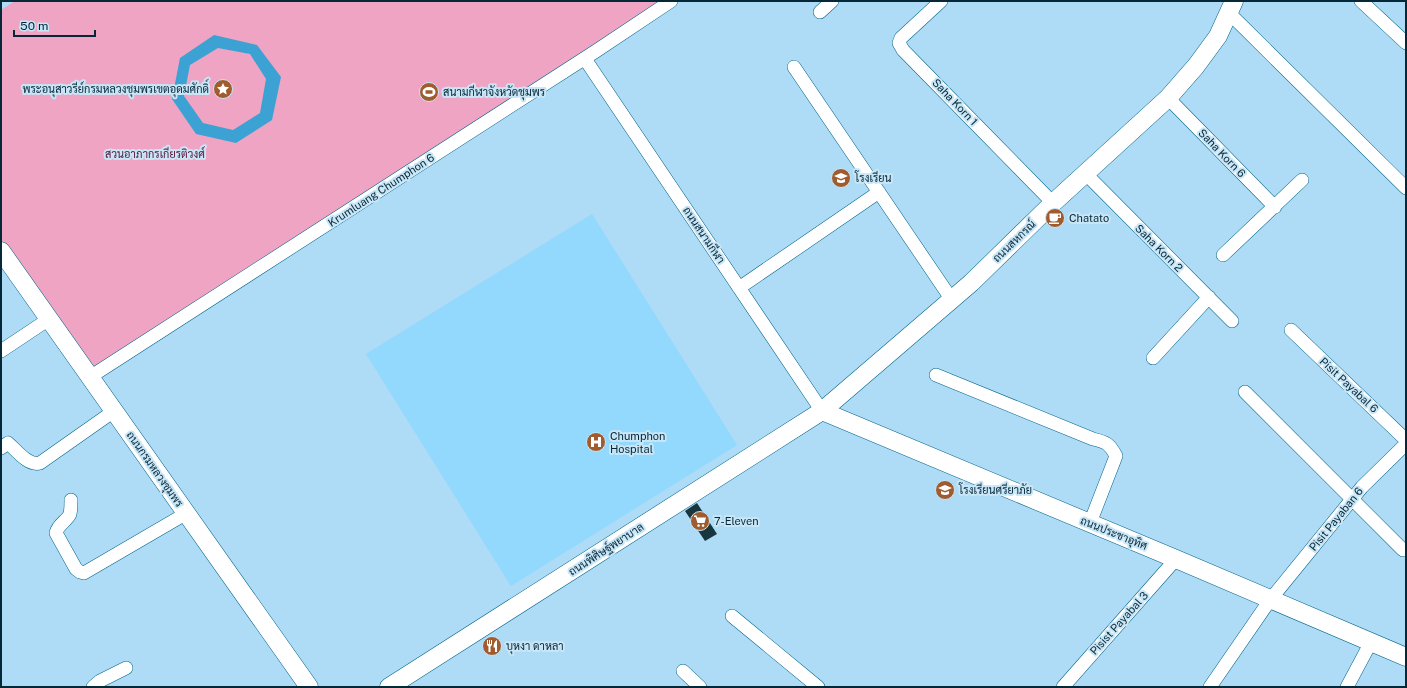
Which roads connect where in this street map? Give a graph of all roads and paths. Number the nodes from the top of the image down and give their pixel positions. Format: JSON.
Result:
{"nodes":[{"id":1,"x":671,"y":1,"type":"edge"},
{"id":2,"x":832,"y":1,"type":"edge"},
{"id":3,"x":941,"y":1,"type":"edge"},
{"id":4,"x":1361,"y":1,"type":"edge"},
{"id":5,"x":1231,"y":7,"type":"edge"},
{"id":6,"x":820,"y":12,"type":"dead end"},
{"id":7,"x":1406,"y":43,"type":"edge"},
{"id":8,"x":585,"y":59,"type":"junction"},
{"id":9,"x":794,"y":67,"type":"dead end"},
{"id":10,"x":1168,"y":98,"type":"junction"},
{"id":11,"x":1086,"y":174,"type":"junction"},
{"id":12,"x":1302,"y":180,"type":"dead end"},
{"id":13,"x":1406,"y":188,"type":"edge"},
{"id":14,"x":879,"y":192,"type":"junction"},
{"id":15,"x":1054,"y":203,"type":"junction"},
{"id":16,"x":1275,"y":207,"type":"junction"},
{"id":17,"x":1,"y":251,"type":"edge"},
{"id":18,"x":1223,"y":255,"type":"dead end"},
{"id":19,"x":740,"y":288,"type":"junction"},
{"id":20,"x":1208,"y":297,"type":"junction"},
{"id":21,"x":952,"y":300,"type":"junction"},
{"id":22,"x":49,"y":319,"type":"junction"},
{"id":23,"x":1232,"y":321,"type":"dead end"},
{"id":24,"x":1291,"y":330,"type":"dead end"},
{"id":25,"x":1,"y":351,"type":"edge"},
{"id":26,"x":1153,"y":358,"type":"dead end"},
{"id":27,"x":936,"y":375,"type":"dead end"},
{"id":28,"x":90,"y":377,"type":"junction"},
{"id":29,"x":1245,"y":392,"type":"dead end"},
{"id":30,"x":822,"y":410,"type":"junction"},
{"id":31,"x":114,"y":411,"type":"junction"},
{"id":32,"x":1406,"y":440,"type":"edge"},
{"id":33,"x":1406,"y":444,"type":"edge"},
{"id":34,"x":1,"y":448,"type":"edge"},
{"id":35,"x":1352,"y":499,"type":"junction"},
{"id":36,"x":71,"y":500,"type":"dead end"},
{"id":37,"x":187,"y":513,"type":"junction"},
{"id":38,"x":1090,"y":523,"type":"junction"},
{"id":39,"x":1403,"y":550,"type":"dead end"},
{"id":40,"x":1176,"y":559,"type":"junction"},
{"id":41,"x":1270,"y":600,"type":"junction"},
{"id":42,"x":732,"y":616,"type":"dead end"},
{"id":43,"x":1371,"y":642,"type":"junction"},
{"id":44,"x":1406,"y":657,"type":"edge"},
{"id":45,"x":126,"y":668,"type":"dead end"},
{"id":46,"x":683,"y":671,"type":"dead end"},
{"id":47,"x":93,"y":687,"type":"edge"},
{"id":48,"x":309,"y":687,"type":"edge"},
{"id":49,"x":388,"y":687,"type":"edge"},
{"id":50,"x":700,"y":687,"type":"edge"},
{"id":51,"x":818,"y":687,"type":"edge"},
{"id":52,"x":1063,"y":687,"type":"edge"},
{"id":53,"x":1210,"y":687,"type":"edge"},
{"id":54,"x":1347,"y":687,"type":"edge"}],
"edges":[{"from":1,"to":8,"type":"street","name":"Krumluang Chumphon 6"},
{"from":2,"to":6,"type":"street"},
{"from":3,"to":15,"type":"street","name":"Saha Korn 1"},
{"from":4,"to":7,"type":"street"},
{"from":5,"to":10,"type":"street","name":"ถนนสหกรณ์"},
{"from":5,"to":13,"type":"street"},
{"from":8,"to":19,"type":"street","name":"ถนนสนามกีฬา"},
{"from":8,"to":28,"type":"street","name":"Krumluang Chumphon 6"},
{"from":9,"to":14,"type":"street"},
{"from":10,"to":11,"type":"street","name":"ถนนสหกรณ์"},
{"from":10,"to":16,"type":"street","name":"Saha Korn 6"},
{"from":11,"to":15,"type":"street","name":"ถนนสหกรณ์"},
{"from":11,"to":20,"type":"street","name":"Saha Korn 2"},
{"from":12,"to":16,"type":"street"},
{"from":14,"to":19,"type":"street"},
{"from":14,"to":21,"type":"street"},
{"from":15,"to":21,"type":"street","name":"ถนนสหกรณ์"},
{"from":16,"to":18,"type":"street"},
{"from":17,"to":22,"type":"street","name":"ถนนกรมหลวงชุมพร"},
{"from":19,"to":30,"type":"street","name":"ถนนสนามกีฬา"},
{"from":20,"to":23,"type":"street","name":"Saha Korn 2"},
{"from":20,"to":26,"type":"street"},
{"from":21,"to":30,"type":"street","name":"ถนนสหกรณ์"},
{"from":22,"to":25,"type":"street"},
{"from":22,"to":28,"type":"street","name":"ถนนกรมหลวงชุมพร"},
{"from":24,"to":32,"type":"street","name":"Pisit Payabal 6"},
{"from":27,"to":38,"type":"street"},
{"from":28,"to":31,"type":"street","name":"ถนนกรมหลวงชุมพร"},
{"from":29,"to":35,"type":"street"},
{"from":30,"to":38,"type":"street","name":"ถนนประชาอุทิศ"},
{"from":30,"to":49,"type":"street","name":"ถนนพิศิษฐ์พยาบาล"},
{"from":31,"to":34,"type":"street"},
{"from":31,"to":37,"type":"street","name":"ถนนกรมหลวงชุมพร"},
{"from":33,"to":35,"type":"street","name":"Pisit Payaban 6"},
{"from":35,"to":39,"type":"street"},
{"from":35,"to":41,"type":"street","name":"Pisit Payaban 6"},
{"from":36,"to":37,"type":"street"},
{"from":37,"to":48,"type":"street","name":"ถนนกรมหลวงชุมพร"},
{"from":38,"to":40,"type":"street","name":"ถนนประชาอุทิศ"},
{"from":40,"to":41,"type":"street","name":"ถนนประชาอุทิศ"},
{"from":40,"to":52,"type":"street","name":"Pisist Payabal 3"},
{"from":41,"to":43,"type":"street","name":"ถนนประชาอุทิศ"},
{"from":41,"to":53,"type":"street","name":"Pisit Payaban 6"},
{"from":42,"to":51,"type":"street"},
{"from":43,"to":44,"type":"street","name":"ถนนประชาอุทิศ"},
{"from":43,"to":54,"type":"street"},
{"from":45,"to":47,"type":"street"},
{"from":46,"to":50,"type":"street"}]}
